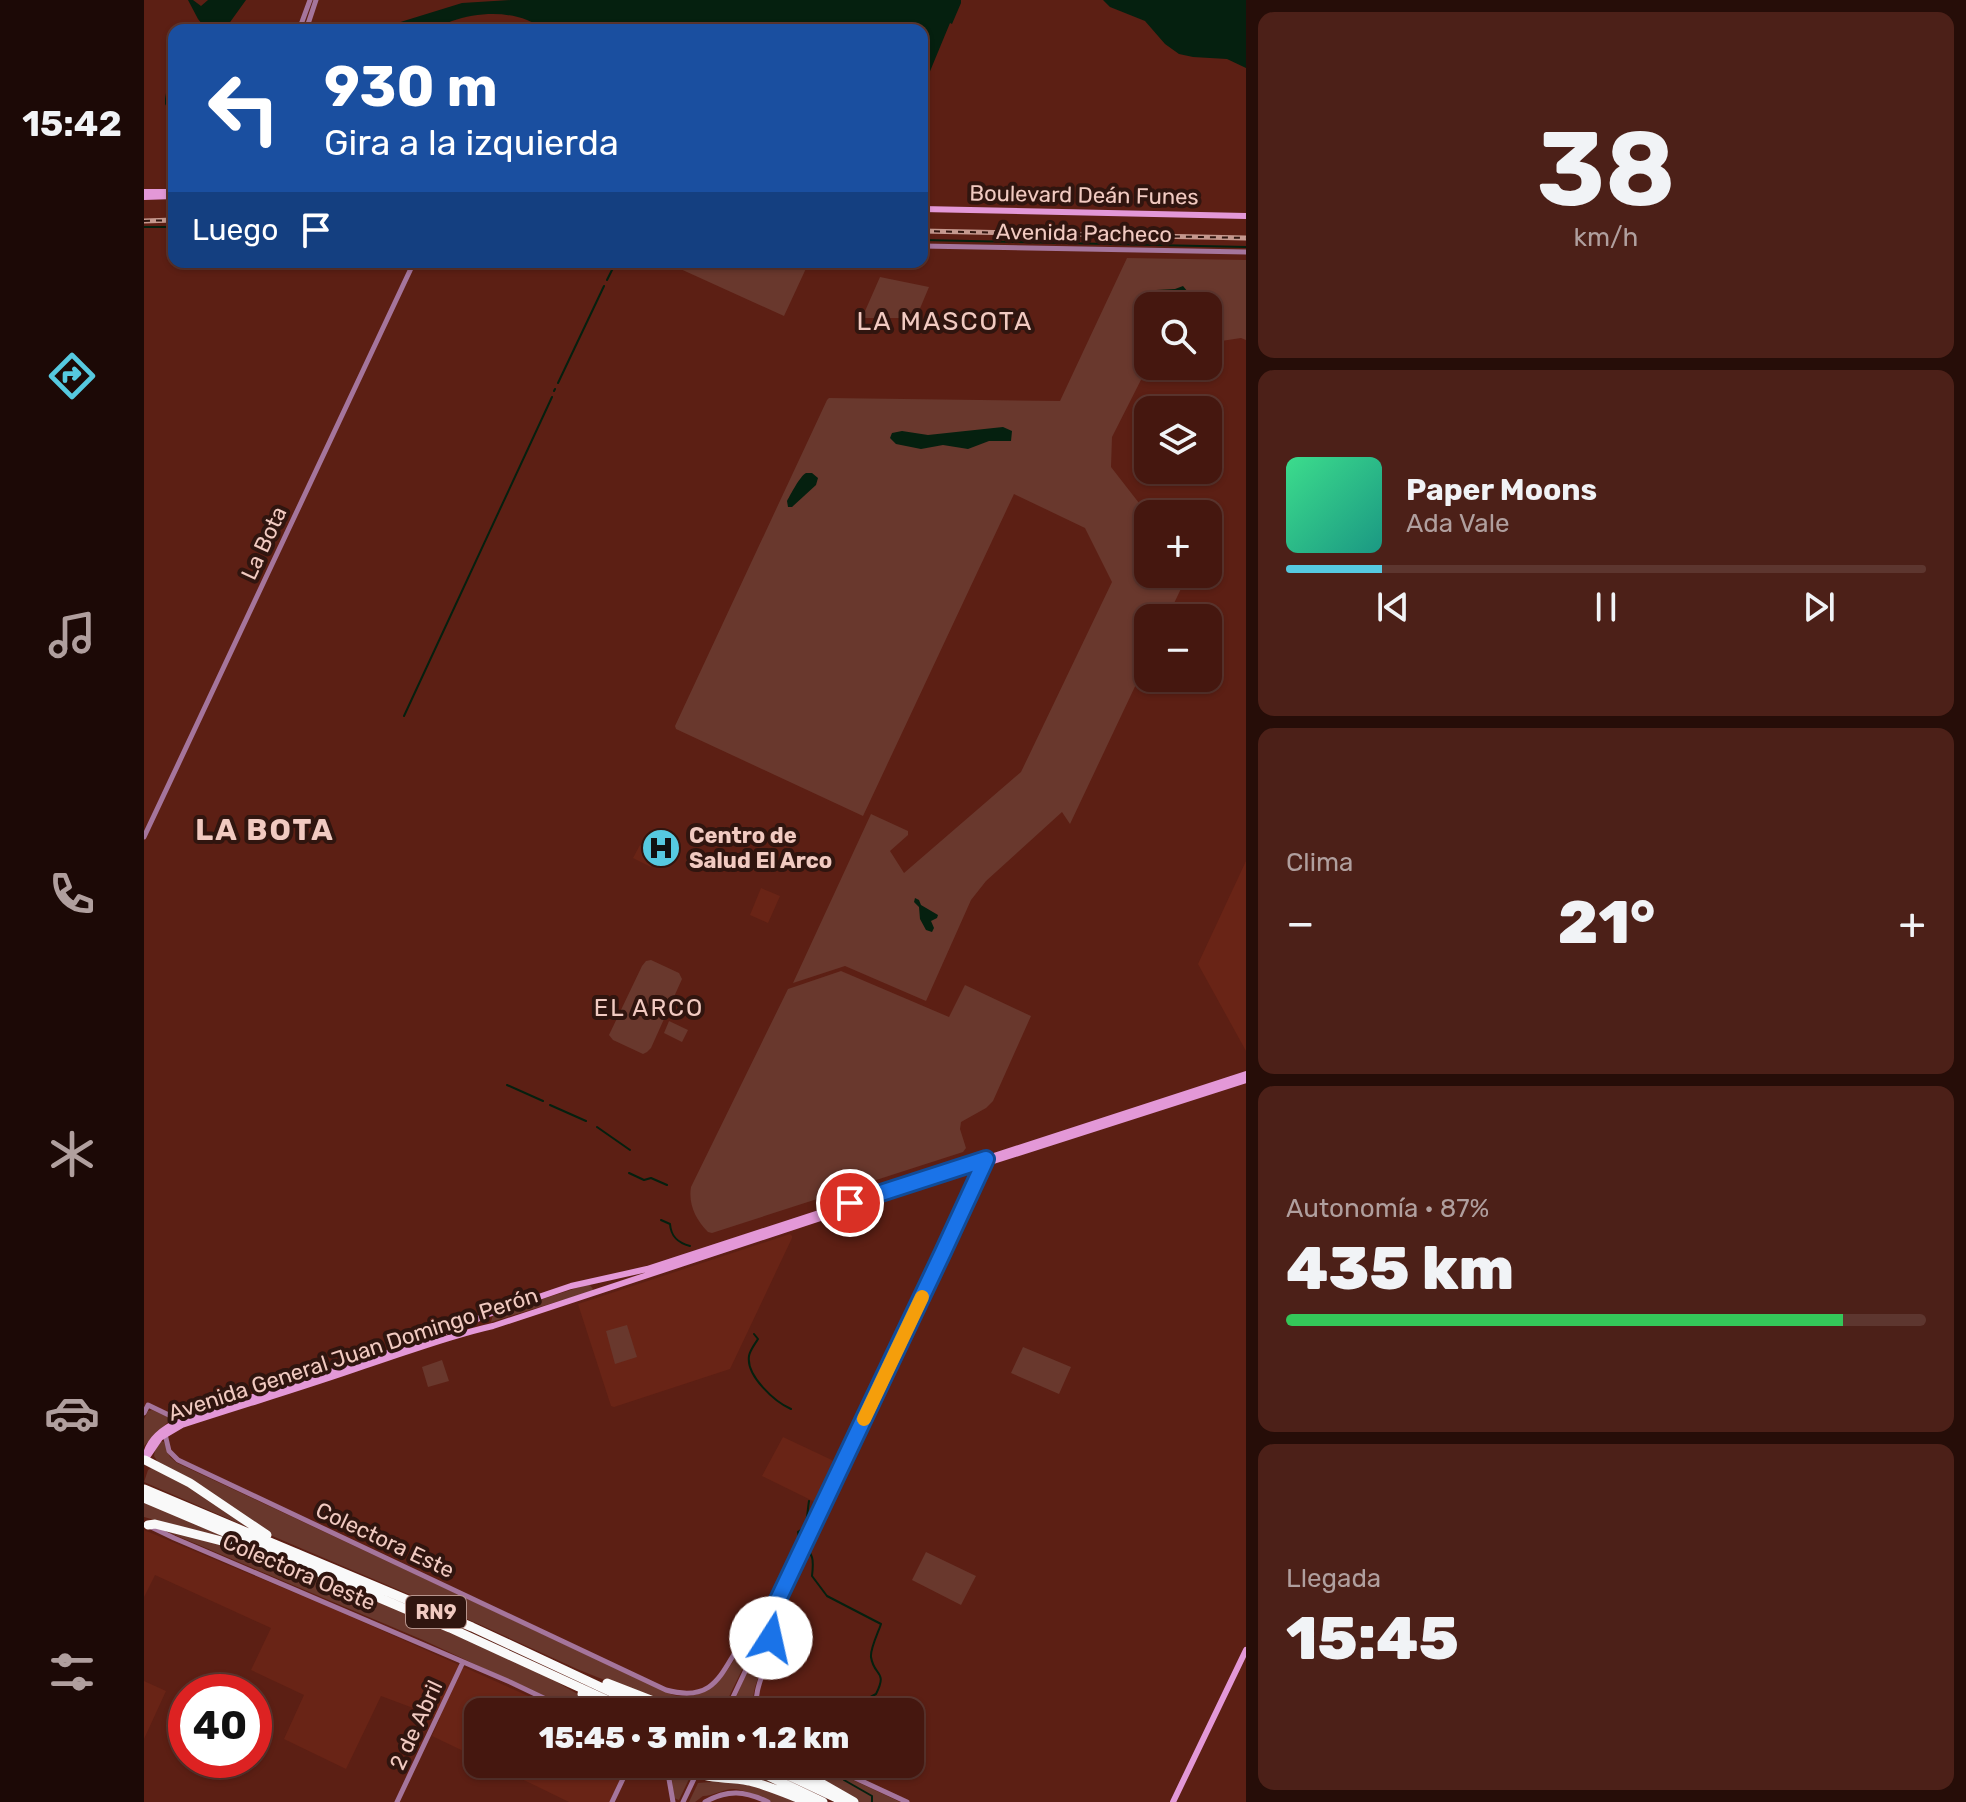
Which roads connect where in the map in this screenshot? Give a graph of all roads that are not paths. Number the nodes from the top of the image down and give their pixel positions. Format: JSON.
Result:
{"nodes":[{"id":1,"x":313,"y":0,"type":"edge"},
{"id":2,"x":302,"y":24,"type":"edge"},
{"id":3,"x":307,"y":24,"type":"edge"},
{"id":4,"x":144,"y":194,"type":"edge"},
{"id":5,"x":168,"y":194,"type":"edge"},
{"id":6,"x":928,"y":211,"type":"edge"},
{"id":7,"x":1246,"y":218,"type":"edge"},
{"id":8,"x":928,"y":246,"type":"edge"},
{"id":9,"x":1246,"y":252,"type":"edge"},
{"id":10,"x":411,"y":268,"type":"edge"},
{"id":11,"x":144,"y":837,"type":"edge"},
{"id":12,"x":1246,"y":1077,"type":"edge"},
{"id":13,"x":985,"y":1162,"type":"junction"},
{"id":14,"x":590,"y":1281,"type":"junction"},
{"id":15,"x":594,"y":1293,"type":"junction"},
{"id":16,"x":489,"y":1314,"type":"junction"},
{"id":17,"x":493,"y":1326,"type":"junction"},
{"id":18,"x":144,"y":1413,"type":"edge"},
{"id":19,"x":179,"y":1424,"type":"junction"},
{"id":20,"x":164,"y":1432,"type":"junction"},
{"id":21,"x":152,"y":1441,"type":"junction"},
{"id":22,"x":144,"y":1448,"type":"edge"},
{"id":23,"x":144,"y":1461,"type":"edge"},
{"id":24,"x":144,"y":1489,"type":"edge"},
{"id":25,"x":144,"y":1498,"type":"edge"},
{"id":26,"x":146,"y":1524,"type":"edge"},
{"id":27,"x":312,"y":1565,"type":"junction"},
{"id":28,"x":765,"y":1627,"type":"junction"},
{"id":29,"x":753,"y":1629,"type":"junction"},
{"id":30,"x":760,"y":1637,"type":"junction"},
{"id":31,"x":771,"y":1638,"type":"junction"},
{"id":32,"x":1246,"y":1650,"type":"edge"},
{"id":33,"x":463,"y":1662,"type":"junction"},
{"id":34,"x":558,"y":1666,"type":"junction"},
{"id":35,"x":541,"y":1669,"type":"junction"},
{"id":36,"x":542,"y":1698,"type":"edge"},
{"id":37,"x":590,"y":1698,"type":"edge"},
{"id":38,"x":603,"y":1698,"type":"edge"},
{"id":39,"x":625,"y":1698,"type":"edge"},
{"id":40,"x":645,"y":1698,"type":"edge"},
{"id":41,"x":730,"y":1698,"type":"edge"},
{"id":42,"x":756,"y":1698,"type":"edge"},
{"id":43,"x":623,"y":1778,"type":"edge"},
{"id":44,"x":669,"y":1778,"type":"edge"},
{"id":45,"x":695,"y":1778,"type":"edge"},
{"id":46,"x":712,"y":1778,"type":"edge"},
{"id":47,"x":772,"y":1778,"type":"edge"},
{"id":48,"x":794,"y":1778,"type":"edge"},
{"id":49,"x":812,"y":1778,"type":"edge"},
{"id":50,"x":855,"y":1778,"type":"edge"},
{"id":51,"x":672,"y":1801,"type":"edge"},
{"id":52,"x":397,"y":1802,"type":"edge"},
{"id":53,"x":612,"y":1802,"type":"edge"},
{"id":54,"x":683,"y":1802,"type":"edge"},
{"id":55,"x":705,"y":1802,"type":"edge"},
{"id":56,"x":768,"y":1802,"type":"edge"},
{"id":57,"x":808,"y":1802,"type":"edge"},
{"id":58,"x":823,"y":1802,"type":"edge"},
{"id":59,"x":845,"y":1802,"type":"edge"},
{"id":60,"x":854,"y":1802,"type":"edge"},
{"id":61,"x":907,"y":1802,"type":"edge"},
{"id":62,"x":1173,"y":1802,"type":"edge"}],
"edges":[{"from":1,"to":2,"type":"street"},
{"from":1,"to":3,"type":"street"},
{"from":4,"to":5,"type":"main road"},
{"from":6,"to":7,"type":"main road","name":"Boulevard Deán Funes"},
{"from":8,"to":9,"type":"street","name":"Avenida Pacheco"},
{"from":10,"to":11,"type":"street","name":"La Bota"},
{"from":12,"to":13,"type":"main road","name":"Avenida General Juan Domingo Perón"},
{"from":13,"to":14,"type":"main road","name":"Avenida General Juan Domingo Perón"},
{"from":13,"to":15,"type":"main road","name":"Avenida General Juan Domingo Perón"},
{"from":13,"to":28,"type":"street"},
{"from":14,"to":15,"type":"main road"},
{"from":14,"to":16,"type":"main road","name":"Avenida General Juan Domingo Perón"},
{"from":15,"to":17,"type":"main road","name":"Avenida General Juan Domingo Perón"},
{"from":16,"to":17,"type":"main road"},
{"from":16,"to":19,"type":"main road","name":"Avenida General Juan Domingo Perón"},
{"from":17,"to":19,"type":"main road","name":"Avenida General Juan Domingo Perón"},
{"from":18,"to":19,"type":"street"},
{"from":19,"to":20,"type":"main road","name":"Avenida General Juan Domingo Perón"},
{"from":20,"to":21,"type":"main road","name":"Avenida General Juan Domingo Perón"},
{"from":20,"to":23,"type":"main road","name":"Avenida General Juan Domingo Perón"},
{"from":20,"to":29,"type":"street","name":"Colectora Este"},
{"from":21,"to":22,"type":"main road"},
{"from":21,"to":23,"type":"main road","name":"Avenida General Juan Domingo Perón"},
{"from":23,"to":27,"type":"highway"},
{"from":24,"to":27,"type":"highway","number":"RN9"},
{"from":25,"to":27,"type":"highway","number":"RN9"},
{"from":26,"to":27,"type":"highway"},
{"from":26,"to":33,"type":"street","name":"Colectora Oeste"},
{"from":27,"to":34,"type":"highway","number":"RN9"},
{"from":27,"to":35,"type":"highway","number":"RN9"},
{"from":28,"to":29,"type":"street"},
{"from":28,"to":30,"type":"street"},
{"from":28,"to":31,"type":"street"},
{"from":29,"to":30,"type":"street"},
{"from":30,"to":31,"type":"street"},
{"from":30,"to":41,"type":"street"},
{"from":31,"to":42,"type":"street"},
{"from":32,"to":62,"type":"main road"},
{"from":33,"to":36,"type":"street","name":"Colectora Oeste"},
{"from":33,"to":52,"type":"street","name":"2 de Abril"},
{"from":34,"to":39,"type":"highway","number":"RN9"},
{"from":34,"to":40,"type":"highway"},
{"from":35,"to":37,"type":"highway"},
{"from":35,"to":38,"type":"highway","number":"RN9"},
{"from":43,"to":53,"type":"street"},
{"from":44,"to":51,"type":"street"},
{"from":45,"to":54,"type":"street"},
{"from":46,"to":57,"type":"highway"},
{"from":47,"to":58,"type":"highway"},
{"from":48,"to":59,"type":"highway"},
{"from":49,"to":60,"type":"highway"},
{"from":50,"to":61,"type":"street"},
{"from":55,"to":56,"type":"street"}]}
